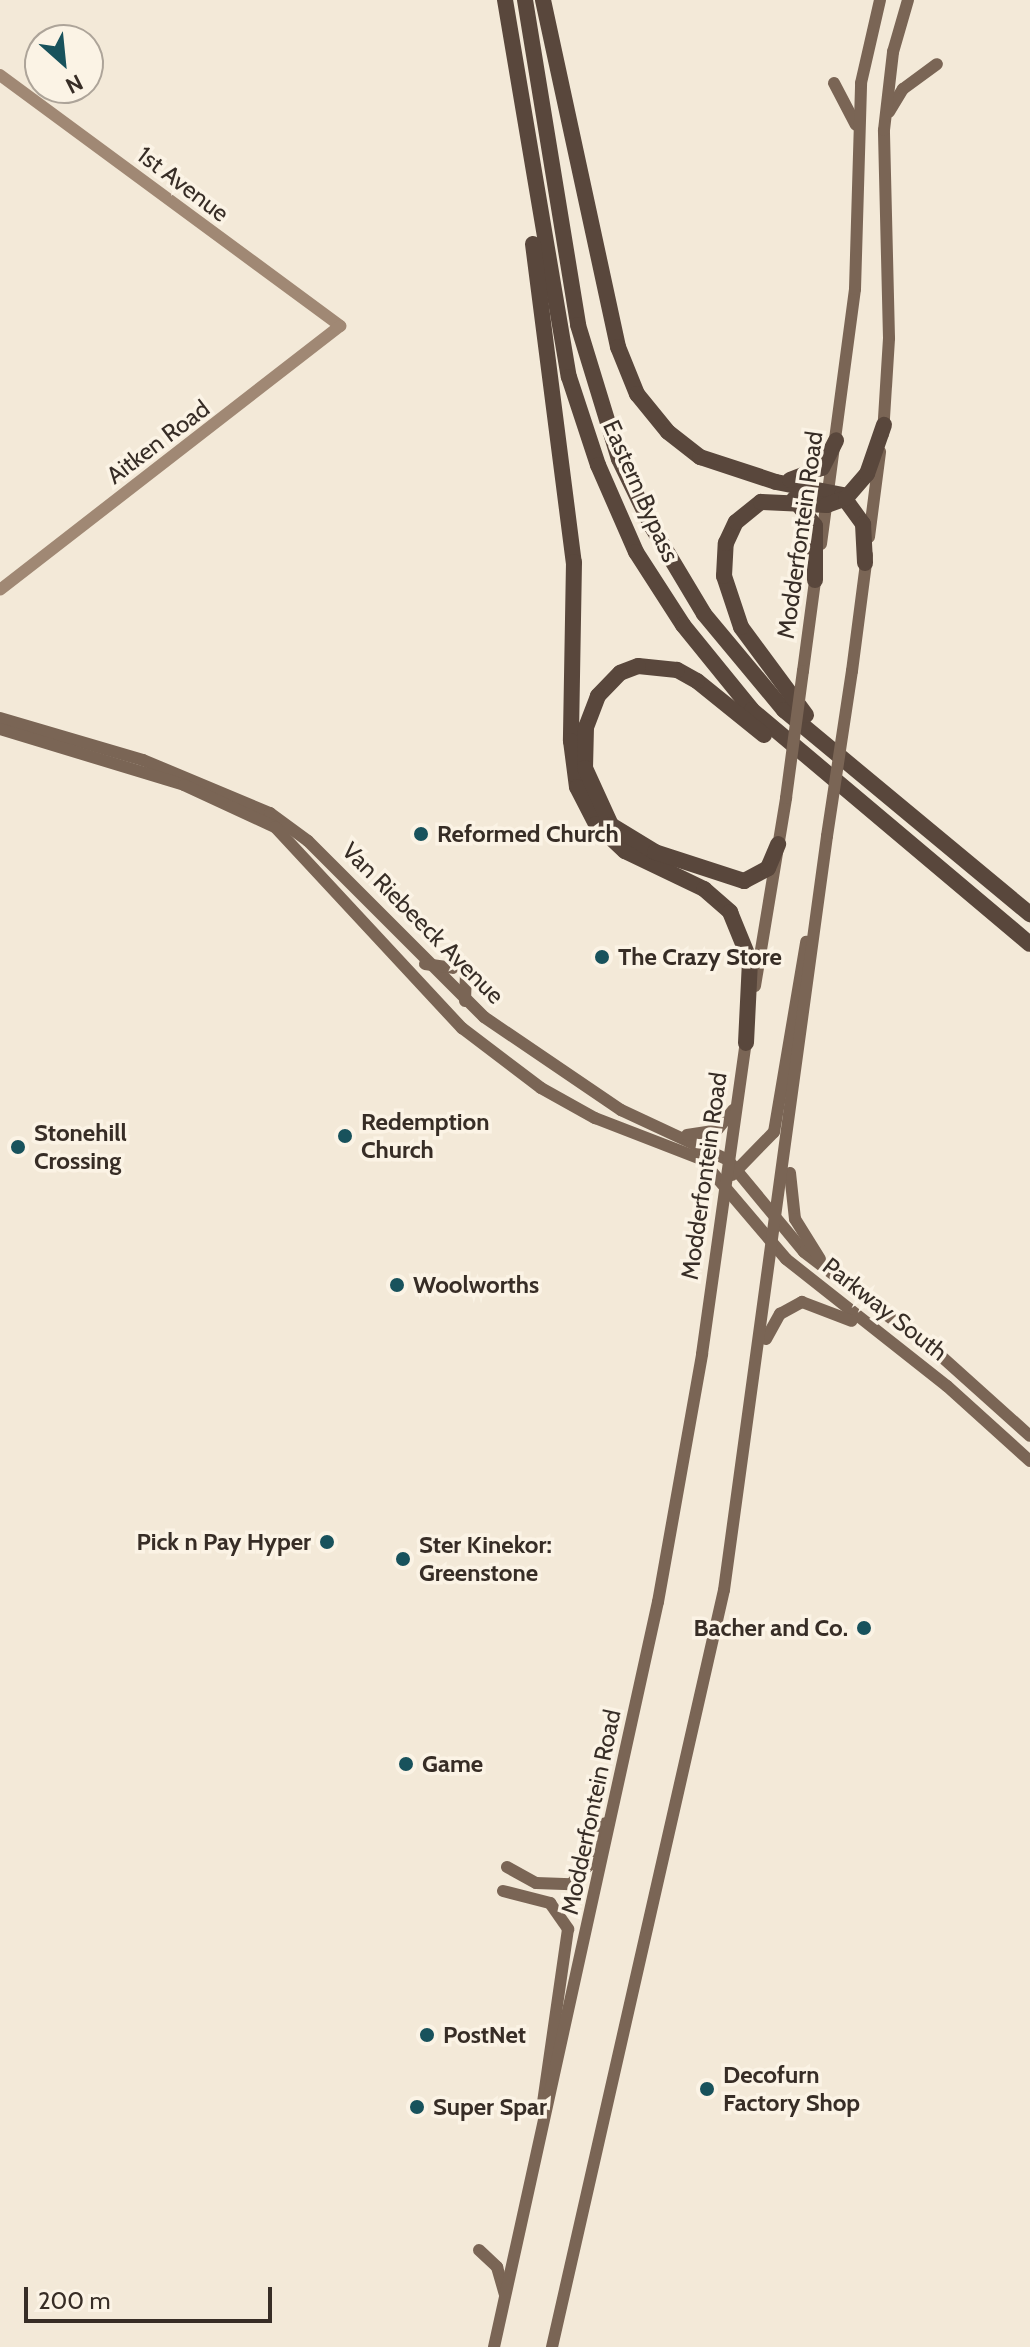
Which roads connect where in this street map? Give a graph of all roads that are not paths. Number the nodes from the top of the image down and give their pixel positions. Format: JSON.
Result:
{"nodes":[{"id":1,"x":505,"y":0,"type":"edge"},
{"id":2,"x":525,"y":0,"type":"edge"},
{"id":3,"x":543,"y":0,"type":"edge"},
{"id":4,"x":880,"y":0,"type":"edge"},
{"id":5,"x":908,"y":0,"type":"edge"},
{"id":6,"x":511,"y":37,"type":"junction"},
{"id":7,"x":937,"y":64,"type":"dead end"},
{"id":8,"x":0,"y":75,"type":"edge"},
{"id":9,"x":834,"y":83,"type":"dead end"},
{"id":10,"x":885,"y":120,"type":"junction"},
{"id":11,"x":858,"y":128,"type":"junction"},
{"id":12,"x":340,"y":326,"type":"joint"},
{"id":13,"x":884,"y":425,"type":"junction"},
{"id":14,"x":836,"y":440,"type":"junction"},
{"id":15,"x":776,"y":482,"type":"junction"},
{"id":16,"x":828,"y":497,"type":"junction"},
{"id":17,"x":846,"y":498,"type":"junction"},
{"id":18,"x":794,"y":499,"type":"junction"},
{"id":19,"x":865,"y":563,"type":"junction"},
{"id":20,"x":815,"y":580,"type":"junction"},
{"id":21,"x":0,"y":590,"type":"edge"},
{"id":22,"x":0,"y":718,"type":"edge"},
{"id":23,"x":0,"y":729,"type":"edge"},
{"id":24,"x":142,"y":765,"type":"junction"},
{"id":25,"x":901,"y":808,"type":"junction"},
{"id":26,"x":827,"y":841,"type":"junction"},
{"id":27,"x":778,"y":844,"type":"junction"},
{"id":28,"x":1030,"y":914,"type":"edge"},
{"id":29,"x":1030,"y":944,"type":"edge"},
{"id":30,"x":1030,"y":955,"type":"edge"},
{"id":31,"x":425,"y":964,"type":"junction"},
{"id":32,"x":465,"y":1001,"type":"junction"},
{"id":33,"x":746,"y":1043,"type":"junction"},
{"id":34,"x":736,"y":1102,"type":"junction"},
{"id":35,"x":672,"y":1132,"type":"junction"},
{"id":36,"x":789,"y":1146,"type":"junction"},
{"id":37,"x":728,"y":1160,"type":"junction"},
{"id":38,"x":738,"y":1171,"type":"junction"},
{"id":39,"x":723,"y":1182,"type":"junction"},
{"id":40,"x":778,"y":1223,"type":"junction"},
{"id":41,"x":775,"y":1247,"type":"junction"},
{"id":42,"x":828,"y":1269,"type":"junction"},
{"id":43,"x":880,"y":1336,"type":"junction"},
{"id":44,"x":749,"y":1419,"type":"junction"},
{"id":45,"x":1030,"y":1436,"type":"edge"},
{"id":46,"x":1030,"y":1461,"type":"edge"},
{"id":47,"x":620,"y":1780,"type":"junction"},
{"id":48,"x":507,"y":1867,"type":"dead end"},
{"id":49,"x":503,"y":1891,"type":"dead end"},
{"id":50,"x":542,"y":2141,"type":"junction"},
{"id":51,"x":479,"y":2250,"type":"dead end"},
{"id":52,"x":506,"y":2298,"type":"junction"},
{"id":53,"x":494,"y":2347,"type":"edge"},
{"id":54,"x":552,"y":2347,"type":"edge"}],
"edges":[{"from":1,"to":6,"type":"highway","name":"Eastern Bypass"},
{"from":2,"to":25,"type":"highway","name":"Eastern Bypass"},
{"from":3,"to":15,"type":"highway"},
{"from":4,"to":11,"type":"main road","name":"Modderfontein Road"},
{"from":5,"to":10,"type":"main road"},
{"from":6,"to":29,"type":"highway","name":"Eastern Bypass"},
{"from":6,"to":33,"type":"highway"},
{"from":7,"to":10,"type":"main road"},
{"from":8,"to":12,"type":"main road","name":"1st Avenue"},
{"from":9,"to":11,"type":"main road"},
{"from":10,"to":13,"type":"main road"},
{"from":11,"to":14,"type":"main road","name":"Modderfontein Road"},
{"from":12,"to":21,"type":"main road","name":"Aitken Road"},
{"from":13,"to":17,"type":"highway"},
{"from":13,"to":19,"type":"main road"},
{"from":14,"to":15,"type":"highway"},
{"from":14,"to":16,"type":"main road","name":"Modderfontein Road"},
{"from":15,"to":16,"type":"highway"},
{"from":16,"to":17,"type":"highway"},
{"from":16,"to":18,"type":"highway"},
{"from":16,"to":20,"type":"main road","name":"Modderfontein Road"},
{"from":17,"to":19,"type":"highway"},
{"from":18,"to":20,"type":"highway"},
{"from":18,"to":25,"type":"highway"},
{"from":19,"to":26,"type":"main road","bridge":true},
{"from":20,"to":27,"type":"main road","name":"Modderfontein Road","bridge":true},
{"from":22,"to":24,"type":"main road","name":"Van Riebeeck Avenue"},
{"from":23,"to":24,"type":"main road","name":"Van Riebeeck Avenue"},
{"from":24,"to":31,"type":"main road","name":"Van Riebeeck Avenue"},
{"from":24,"to":39,"type":"main road","name":"Van Riebeeck Avenue"},
{"from":25,"to":28,"type":"highway","name":"Eastern Bypass"},
{"from":26,"to":36,"type":"main road"},
{"from":26,"to":38,"type":"main road"},
{"from":27,"to":30,"type":"highway"},
{"from":27,"to":33,"type":"main road","name":"Modderfontein Road"},
{"from":31,"to":32,"type":"main road","name":"Van Riebeeck Avenue"},
{"from":31,"to":32,"type":"main road"},
{"from":32,"to":35,"type":"main road","name":"Van Riebeeck Avenue"},
{"from":33,"to":34,"type":"main road","name":"Modderfontein Road"},
{"from":34,"to":35,"type":"main road"},
{"from":34,"to":37,"type":"main road","name":"Modderfontein Road"},
{"from":35,"to":37,"type":"main road","name":"Van Riebeeck Avenue"},
{"from":36,"to":40,"type":"main road"},
{"from":36,"to":42,"type":"main road"},
{"from":37,"to":38,"type":"main road","name":"Van Riebeeck Avenue"},
{"from":37,"to":39,"type":"main road","name":"Modderfontein Road"},
{"from":38,"to":39,"type":"main road"},
{"from":38,"to":40,"type":"main road","name":"Van Riebeeck Avenue"},
{"from":39,"to":41,"type":"main road","name":"Parkway South"},
{"from":39,"to":47,"type":"main road","name":"Modderfontein Road"},
{"from":40,"to":41,"type":"main road"},
{"from":40,"to":42,"type":"main road","name":"Van Riebeeck Avenue"},
{"from":41,"to":43,"type":"main road","name":"Parkway South"},
{"from":41,"to":44,"type":"main road"},
{"from":42,"to":45,"type":"main road"},
{"from":43,"to":44,"type":"main road"},
{"from":43,"to":46,"type":"main road","name":"Parkway South"},
{"from":44,"to":54,"type":"main road"},
{"from":47,"to":48,"type":"main road"},
{"from":47,"to":50,"type":"main road","name":"Modderfontein Road"},
{"from":49,"to":50,"type":"main road"},
{"from":50,"to":52,"type":"main road","name":"Modderfontein Road"},
{"from":51,"to":52,"type":"main road"},
{"from":52,"to":53,"type":"main road","name":"Modderfontein Road"}]}
